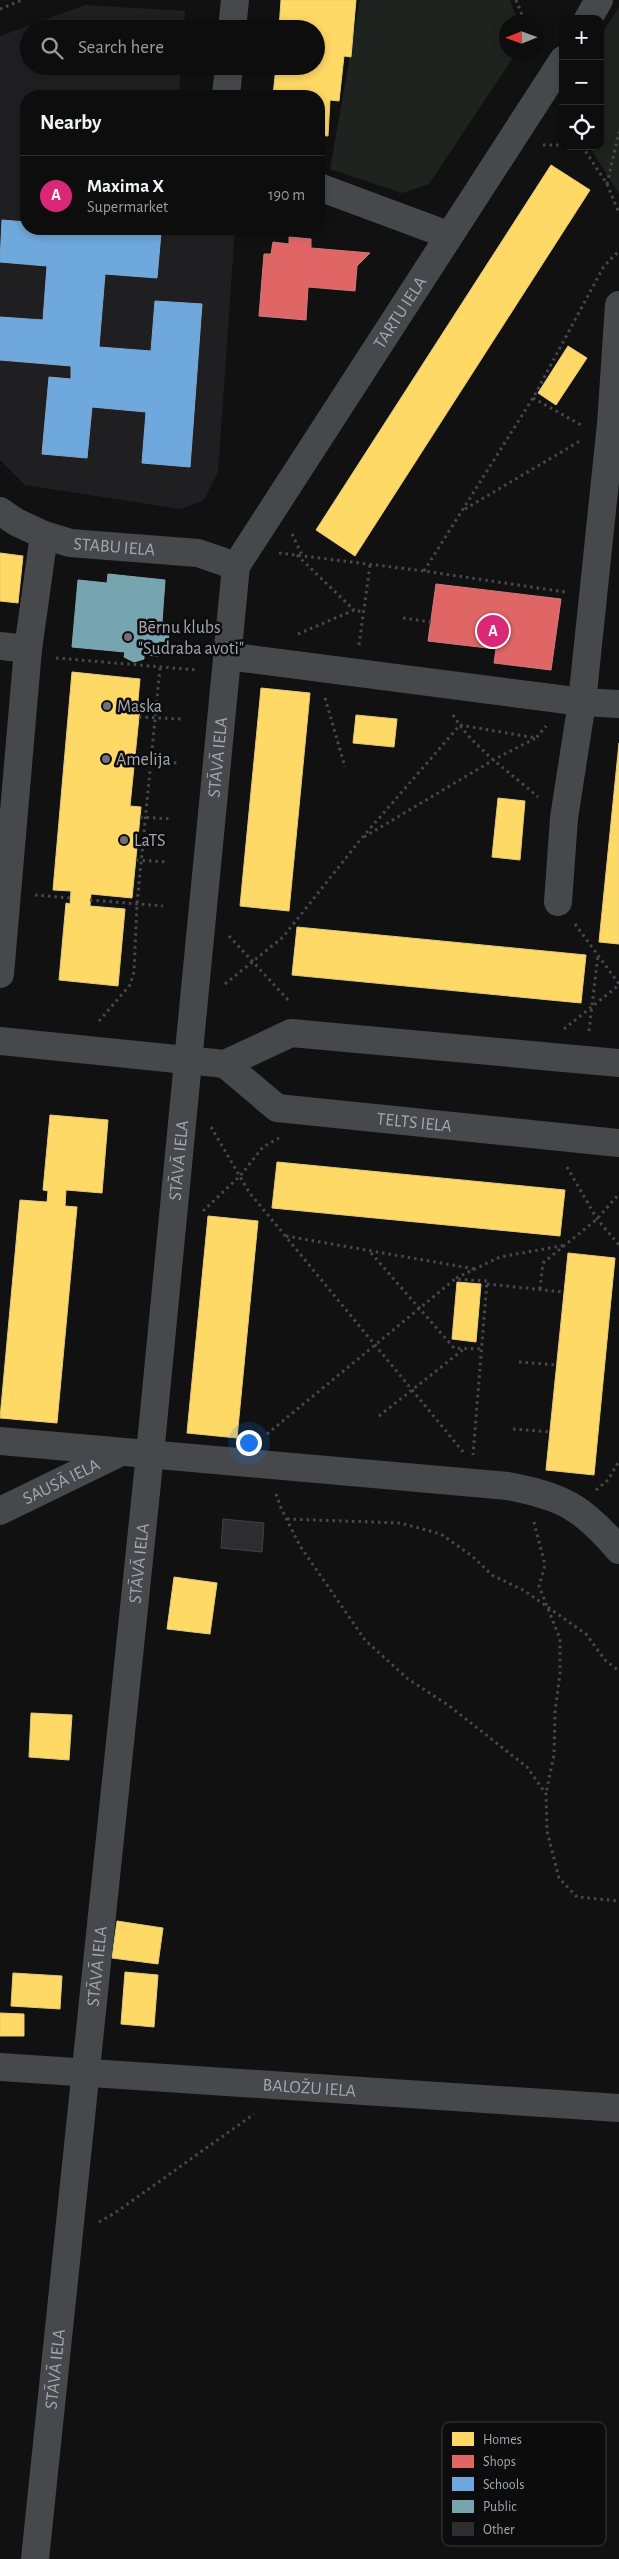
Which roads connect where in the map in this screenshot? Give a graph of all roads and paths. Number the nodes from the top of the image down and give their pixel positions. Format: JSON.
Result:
{"nodes":[{"id":1,"x":22,"y":0,"type":"edge"},
{"id":2,"x":235,"y":0,"type":"edge"},
{"id":3,"x":516,"y":0,"type":"edge"},
{"id":4,"x":600,"y":0,"type":"edge"},
{"id":5,"x":0,"y":9,"type":"edge"},
{"id":6,"x":521,"y":15,"type":"edge"},
{"id":7,"x":591,"y":15,"type":"edge"},
{"id":8,"x":233,"y":20,"type":"edge"},
{"id":9,"x":559,"y":66,"type":"edge"},
{"id":10,"x":227,"y":75,"type":"edge"},
{"id":11,"x":226,"y":90,"type":"edge"},
{"id":12,"x":619,"y":132,"type":"edge"},
{"id":13,"x":585,"y":150,"type":"edge"},
{"id":14,"x":607,"y":184,"type":"junction"},
{"id":15,"x":325,"y":189,"type":"edge"},
{"id":16,"x":619,"y":213,"type":"edge"},
{"id":17,"x":448,"y":235,"type":"junction"},
{"id":18,"x":619,"y":251,"type":"edge"},
{"id":19,"x":619,"y":305,"type":"edge"},
{"id":20,"x":533,"y":398,"type":"junction"},
{"id":21,"x":603,"y":428,"type":"junction"},
{"id":22,"x":464,"y":509,"type":"junction"},
{"id":23,"x":0,"y":511,"type":"edge"},
{"id":24,"x":44,"y":535,"type":"junction"},
{"id":25,"x":296,"y":555,"type":"junction"},
{"id":26,"x":241,"y":558,"type":"junction"},
{"id":27,"x":370,"y":564,"type":"junction"},
{"id":28,"x":424,"y":571,"type":"junction"},
{"id":29,"x":592,"y":597,"type":"junction"},
{"id":30,"x":354,"y":610,"type":"junction"},
{"id":31,"x":364,"y":612,"type":"junction"},
{"id":32,"x":403,"y":618,"type":"dead end"},
{"id":33,"x":431,"y":622,"type":"dead end"},
{"id":34,"x":0,"y":646,"type":"edge"},
{"id":35,"x":28,"y":652,"type":"junction"},
{"id":36,"x":227,"y":656,"type":"junction"},
{"id":37,"x":278,"y":663,"type":"junction"},
{"id":38,"x":160,"y":668,"type":"junction"},
{"id":39,"x":316,"y":668,"type":"junction"},
{"id":40,"x":186,"y":669,"type":"dead end"},
{"id":41,"x":355,"y":673,"type":"junction"},
{"id":42,"x":436,"y":684,"type":"junction"},
{"id":43,"x":575,"y":701,"type":"junction"},
{"id":44,"x":619,"y":704,"type":"edge"},
{"id":45,"x":139,"y":717,"type":"dead end"},
{"id":46,"x":155,"y":718,"type":"junction"},
{"id":47,"x":181,"y":719,"type":"dead end"},
{"id":48,"x":460,"y":725,"type":"junction"},
{"id":49,"x":536,"y":738,"type":"junction"},
{"id":50,"x":135,"y":760,"type":"dead end"},
{"id":51,"x":494,"y":760,"type":"junction"},
{"id":52,"x":151,"y":761,"type":"junction"},
{"id":53,"x":176,"y":762,"type":"dead end"},
{"id":54,"x":345,"y":767,"type":"dead end"},
{"id":55,"x":140,"y":817,"type":"dead end"},
{"id":56,"x":145,"y":817,"type":"junction"},
{"id":57,"x":564,"y":818,"type":"junction"},
{"id":58,"x":172,"y":820,"type":"dead end"},
{"id":59,"x":361,"y":839,"type":"junction"},
{"id":60,"x":139,"y":860,"type":"junction"},
{"id":61,"x":167,"y":862,"type":"dead end"},
{"id":62,"x":7,"y":892,"type":"junction"},
{"id":63,"x":70,"y":898,"type":"dead end"},
{"id":64,"x":90,"y":900,"type":"dead end"},
{"id":65,"x":558,"y":902,"type":"joint"},
{"id":66,"x":137,"y":904,"type":"junction"},
{"id":67,"x":162,"y":906,"type":"dead end"},
{"id":68,"x":202,"y":907,"type":"junction"},
{"id":69,"x":598,"y":955,"type":"junction"},
{"id":70,"x":253,"y":962,"type":"junction"},
{"id":71,"x":0,"y":974,"type":"edge"},
{"id":72,"x":619,"y":984,"type":"edge"},
{"id":73,"x":290,"y":1002,"type":"dead end"},
{"id":74,"x":591,"y":1007,"type":"junction"},
{"id":75,"x":192,"y":1012,"type":"junction"},
{"id":76,"x":564,"y":1029,"type":"dead end"},
{"id":77,"x":0,"y":1041,"type":"edge"},
{"id":78,"x":76,"y":1048,"type":"junction"},
{"id":79,"x":189,"y":1060,"type":"junction"},
{"id":80,"x":587,"y":1060,"type":"junction"},
{"id":81,"x":619,"y":1063,"type":"edge"},
{"id":82,"x":225,"y":1064,"type":"junction"},
{"id":83,"x":184,"y":1108,"type":"junction"},
{"id":84,"x":284,"y":1135,"type":"dead end"},
{"id":85,"x":619,"y":1144,"type":"edge"},
{"id":86,"x":567,"y":1166,"type":"dead end"},
{"id":87,"x":240,"y":1176,"type":"junction"},
{"id":88,"x":619,"y":1194,"type":"edge"},
{"id":89,"x":173,"y":1216,"type":"junction"},
{"id":90,"x":597,"y":1219,"type":"junction"},
{"id":91,"x":285,"y":1236,"type":"junction"},
{"id":92,"x":568,"y":1245,"type":"junction"},
{"id":93,"x":619,"y":1245,"type":"edge"},
{"id":94,"x":370,"y":1253,"type":"junction"},
{"id":95,"x":474,"y":1269,"type":"junction"},
{"id":96,"x":455,"y":1279,"type":"junction"},
{"id":97,"x":487,"y":1284,"type":"junction"},
{"id":98,"x":540,"y":1290,"type":"junction"},
{"id":99,"x":563,"y":1292,"type":"dead end"},
{"id":100,"x":418,"y":1309,"type":"junction"},
{"id":101,"x":374,"y":1345,"type":"junction"},
{"id":102,"x":464,"y":1348,"type":"junction"},
{"id":103,"x":481,"y":1349,"type":"junction"},
{"id":104,"x":519,"y":1362,"type":"dead end"},
{"id":105,"x":556,"y":1365,"type":"dead end"},
{"id":106,"x":410,"y":1391,"type":"junction"},
{"id":107,"x":295,"y":1411,"type":"dead end"},
{"id":108,"x":379,"y":1416,"type":"dead end"},
{"id":109,"x":513,"y":1429,"type":"dead end"},
{"id":110,"x":550,"y":1432,"type":"dead end"},
{"id":111,"x":0,"y":1440,"type":"edge"},
{"id":112,"x":120,"y":1452,"type":"junction"},
{"id":113,"x":150,"y":1454,"type":"junction"},
{"id":114,"x":466,"y":1456,"type":"dead end"},
{"id":115,"x":619,"y":1461,"type":"edge"},
{"id":116,"x":266,"y":1464,"type":"junction"},
{"id":117,"x":608,"y":1480,"type":"dead end"},
{"id":118,"x":508,"y":1486,"type":"junction"},
{"id":119,"x":535,"y":1491,"type":"junction"},
{"id":120,"x":0,"y":1511,"type":"edge"},
{"id":121,"x":286,"y":1519,"type":"junction"},
{"id":122,"x":619,"y":1550,"type":"edge"},
{"id":123,"x":549,"y":1609,"type":"junction"},
{"id":124,"x":619,"y":1671,"type":"edge"},
{"id":125,"x":546,"y":1794,"type":"junction"},
{"id":126,"x":619,"y":1900,"type":"edge"},
{"id":127,"x":0,"y":2067,"type":"edge"},
{"id":128,"x":86,"y":2074,"type":"junction"},
{"id":129,"x":293,"y":2086,"type":"junction"},
{"id":130,"x":619,"y":2108,"type":"edge"},
{"id":131,"x":69,"y":2236,"type":"junction"},
{"id":132,"x":35,"y":2559,"type":"edge"}],
"edges":[{"from":1,"to":5,"type":"path"},
{"from":2,"to":8,"type":"street"},
{"from":3,"to":6,"type":"path"},
{"from":4,"to":7,"type":"street"},
{"from":9,"to":17,"type":"street","name":"TARTU IELA"},
{"from":10,"to":11,"type":"street"},
{"from":12,"to":14,"type":"path"},
{"from":13,"to":14,"type":"path"},
{"from":14,"to":16,"type":"path"},
{"from":15,"to":17,"type":"street"},
{"from":17,"to":26,"type":"street","name":"TARTU IELA"},
{"from":18,"to":20,"type":"path"},
{"from":19,"to":21,"type":"street"},
{"from":20,"to":21,"type":"path"},
{"from":20,"to":22,"type":"path"},
{"from":21,"to":22,"type":"path"},
{"from":21,"to":29,"type":"street"},
{"from":22,"to":28,"type":"path"},
{"from":23,"to":24,"type":"street","name":"STABU IELA"},
{"from":24,"to":26,"type":"street","name":"STABU IELA"},
{"from":24,"to":35,"type":"street"},
{"from":25,"to":26,"type":"path"},
{"from":25,"to":27,"type":"path"},
{"from":25,"to":30,"type":"path"},
{"from":26,"to":36,"type":"street","name":"STĀVĀ IELA"},
{"from":27,"to":28,"type":"path"},
{"from":27,"to":31,"type":"path"},
{"from":28,"to":29,"type":"path"},
{"from":29,"to":43,"type":"street"},
{"from":30,"to":31,"type":"path"},
{"from":30,"to":37,"type":"path"},
{"from":31,"to":41,"type":"path"},
{"from":32,"to":33,"type":"path"},
{"from":34,"to":35,"type":"street"},
{"from":35,"to":38,"type":"path"},
{"from":35,"to":62,"type":"street"},
{"from":36,"to":37,"type":"street"},
{"from":36,"to":68,"type":"street","name":"STĀVĀ IELA"},
{"from":37,"to":39,"type":"street"},
{"from":38,"to":40,"type":"path"},
{"from":38,"to":46,"type":"path"},
{"from":39,"to":41,"type":"street"},
{"from":39,"to":54,"type":"path"},
{"from":41,"to":42,"type":"street"},
{"from":42,"to":43,"type":"street"},
{"from":42,"to":48,"type":"path"},
{"from":43,"to":44,"type":"street"},
{"from":43,"to":49,"type":"path"},
{"from":43,"to":57,"type":"street"},
{"from":45,"to":46,"type":"path"},
{"from":46,"to":47,"type":"path"},
{"from":46,"to":52,"type":"path"},
{"from":48,"to":49,"type":"path"},
{"from":48,"to":51,"type":"path"},
{"from":48,"to":59,"type":"path"},
{"from":49,"to":51,"type":"path"},
{"from":50,"to":52,"type":"path"},
{"from":51,"to":57,"type":"path"},
{"from":51,"to":59,"type":"path"},
{"from":52,"to":53,"type":"path"},
{"from":52,"to":56,"type":"path"},
{"from":55,"to":56,"type":"path"},
{"from":56,"to":58,"type":"path"},
{"from":56,"to":60,"type":"path"},
{"from":57,"to":65,"type":"street"},
{"from":59,"to":70,"type":"path"},
{"from":60,"to":61,"type":"path"},
{"from":60,"to":66,"type":"path"},
{"from":62,"to":63,"type":"path"},
{"from":62,"to":71,"type":"street"},
{"from":64,"to":66,"type":"path"},
{"from":65,"to":69,"type":"path"},
{"from":66,"to":67,"type":"path"},
{"from":66,"to":78,"type":"path"},
{"from":68,"to":70,"type":"path"},
{"from":68,"to":75,"type":"street","name":"STĀVĀ IELA"},
{"from":69,"to":72,"type":"path"},
{"from":69,"to":74,"type":"path"},
{"from":70,"to":73,"type":"path"},
{"from":70,"to":75,"type":"path"},
{"from":72,"to":74,"type":"path"},
{"from":74,"to":76,"type":"path"},
{"from":74,"to":80,"type":"path"},
{"from":75,"to":79,"type":"street","name":"STĀVĀ IELA"},
{"from":77,"to":78,"type":"street"},
{"from":78,"to":79,"type":"street"},
{"from":79,"to":82,"type":"street"},
{"from":79,"to":83,"type":"street","name":"STĀVĀ IELA"},
{"from":80,"to":81,"type":"street"},
{"from":80,"to":82,"type":"street"},
{"from":82,"to":85,"type":"street","name":"TELTS IELA"},
{"from":83,"to":87,"type":"path"},
{"from":83,"to":89,"type":"street","name":"STĀVĀ IELA"},
{"from":84,"to":87,"type":"path"},
{"from":86,"to":90,"type":"path"},
{"from":87,"to":89,"type":"path"},
{"from":87,"to":91,"type":"path"},
{"from":88,"to":90,"type":"path"},
{"from":89,"to":113,"type":"street","name":"STĀVĀ IELA"},
{"from":90,"to":92,"type":"path"},
{"from":90,"to":93,"type":"path"},
{"from":91,"to":94,"type":"path"},
{"from":91,"to":101,"type":"path"},
{"from":92,"to":95,"type":"path"},
{"from":92,"to":98,"type":"path"},
{"from":94,"to":95,"type":"path"},
{"from":94,"to":100,"type":"path"},
{"from":95,"to":96,"type":"path"},
{"from":96,"to":97,"type":"path"},
{"from":96,"to":100,"type":"path"},
{"from":97,"to":98,"type":"path"},
{"from":97,"to":103,"type":"path"},
{"from":98,"to":99,"type":"path"},
{"from":100,"to":101,"type":"path"},
{"from":100,"to":102,"type":"path"},
{"from":101,"to":106,"type":"path"},
{"from":101,"to":107,"type":"path"},
{"from":102,"to":103,"type":"path"},
{"from":102,"to":106,"type":"path"},
{"from":103,"to":118,"type":"path"},
{"from":104,"to":105,"type":"path"},
{"from":106,"to":108,"type":"path"},
{"from":106,"to":114,"type":"path"},
{"from":109,"to":110,"type":"path"},
{"from":111,"to":112,"type":"street"},
{"from":112,"to":113,"type":"street"},
{"from":112,"to":120,"type":"street","name":"SAUSĀ IELA"},
{"from":113,"to":116,"type":"street"},
{"from":113,"to":128,"type":"street","name":"STĀVĀ IELA"},
{"from":115,"to":117,"type":"path"},
{"from":116,"to":118,"type":"street"},
{"from":116,"to":121,"type":"path"},
{"from":118,"to":119,"type":"street"},
{"from":119,"to":122,"type":"street"},
{"from":119,"to":123,"type":"path"},
{"from":121,"to":123,"type":"path"},
{"from":121,"to":125,"type":"path"},
{"from":123,"to":124,"type":"path"},
{"from":123,"to":125,"type":"path"},
{"from":125,"to":126,"type":"path"},
{"from":127,"to":128,"type":"street","name":"BALOŽU IELA"},
{"from":128,"to":129,"type":"street","name":"BALOŽU IELA"},
{"from":128,"to":131,"type":"street","name":"STĀVĀ IELA"},
{"from":129,"to":130,"type":"street","name":"BALOŽU IELA"},
{"from":129,"to":131,"type":"path"},
{"from":131,"to":132,"type":"street","name":"STĀVĀ IELA"}]}
